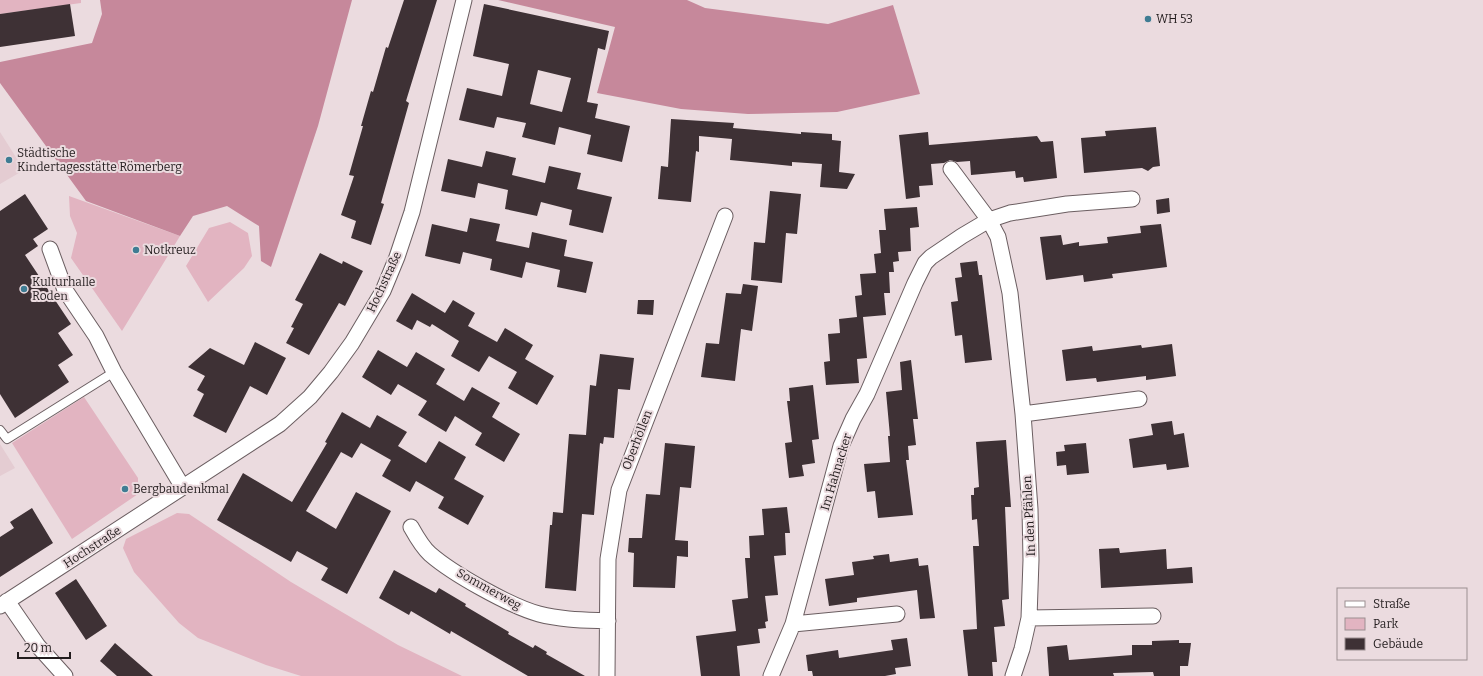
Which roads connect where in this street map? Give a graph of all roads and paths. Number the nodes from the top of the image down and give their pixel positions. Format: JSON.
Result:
{"nodes":[{"id":1,"x":464,"y":0,"type":"edge"},
{"id":2,"x":951,"y":169,"type":"dead end"},
{"id":3,"x":1132,"y":199,"type":"dead end"},
{"id":4,"x":725,"y":216,"type":"dead end"},
{"id":5,"x":990,"y":220,"type":"junction"},
{"id":6,"x":50,"y":249,"type":"dead end"},
{"id":7,"x":114,"y":372,"type":"junction"},
{"id":8,"x":1139,"y":399,"type":"dead end"},
{"id":9,"x":1023,"y":414,"type":"junction"},
{"id":10,"x":0,"y":430,"type":"edge"},
{"id":11,"x":182,"y":486,"type":"junction"},
{"id":12,"x":410,"y":527,"type":"dead end"},
{"id":13,"x":3,"y":603,"type":"edge"},
{"id":14,"x":896,"y":614,"type":"dead end"},
{"id":15,"x":1153,"y":616,"type":"dead end"},
{"id":16,"x":1029,"y":618,"type":"junction"},
{"id":17,"x":608,"y":620,"type":"junction"},
{"id":18,"x":793,"y":624,"type":"junction"},
{"id":19,"x":59,"y":674,"type":"edge"},
{"id":20,"x":607,"y":676,"type":"edge"},
{"id":21,"x":771,"y":676,"type":"edge"},
{"id":22,"x":1013,"y":676,"type":"edge"}],
"edges":[{"from":1,"to":11,"type":"street","name":"Hochstraße"},
{"from":2,"to":5,"type":"street","name":"In den Pfählen"},
{"from":3,"to":5,"type":"street"},
{"from":4,"to":17,"type":"street","name":"Oberhöllen"},
{"from":5,"to":9,"type":"street","name":"In den Pfählen"},
{"from":5,"to":18,"type":"street","name":"Im Hahnacker"},
{"from":6,"to":7,"type":"street"},
{"from":7,"to":10,"type":"lane"},
{"from":7,"to":11,"type":"street"},
{"from":8,"to":9,"type":"street"},
{"from":9,"to":16,"type":"street","name":"In den Pfählen"},
{"from":11,"to":13,"type":"street","name":"Hochstraße"},
{"from":12,"to":17,"type":"street","name":"Sommerweg"},
{"from":13,"to":19,"type":"street"},
{"from":14,"to":18,"type":"street"},
{"from":15,"to":16,"type":"street"},
{"from":16,"to":22,"type":"street","name":"In den Pfählen"},
{"from":17,"to":20,"type":"street","name":"Oberhöllen"},
{"from":18,"to":21,"type":"street","name":"Im Hahnacker"}]}
